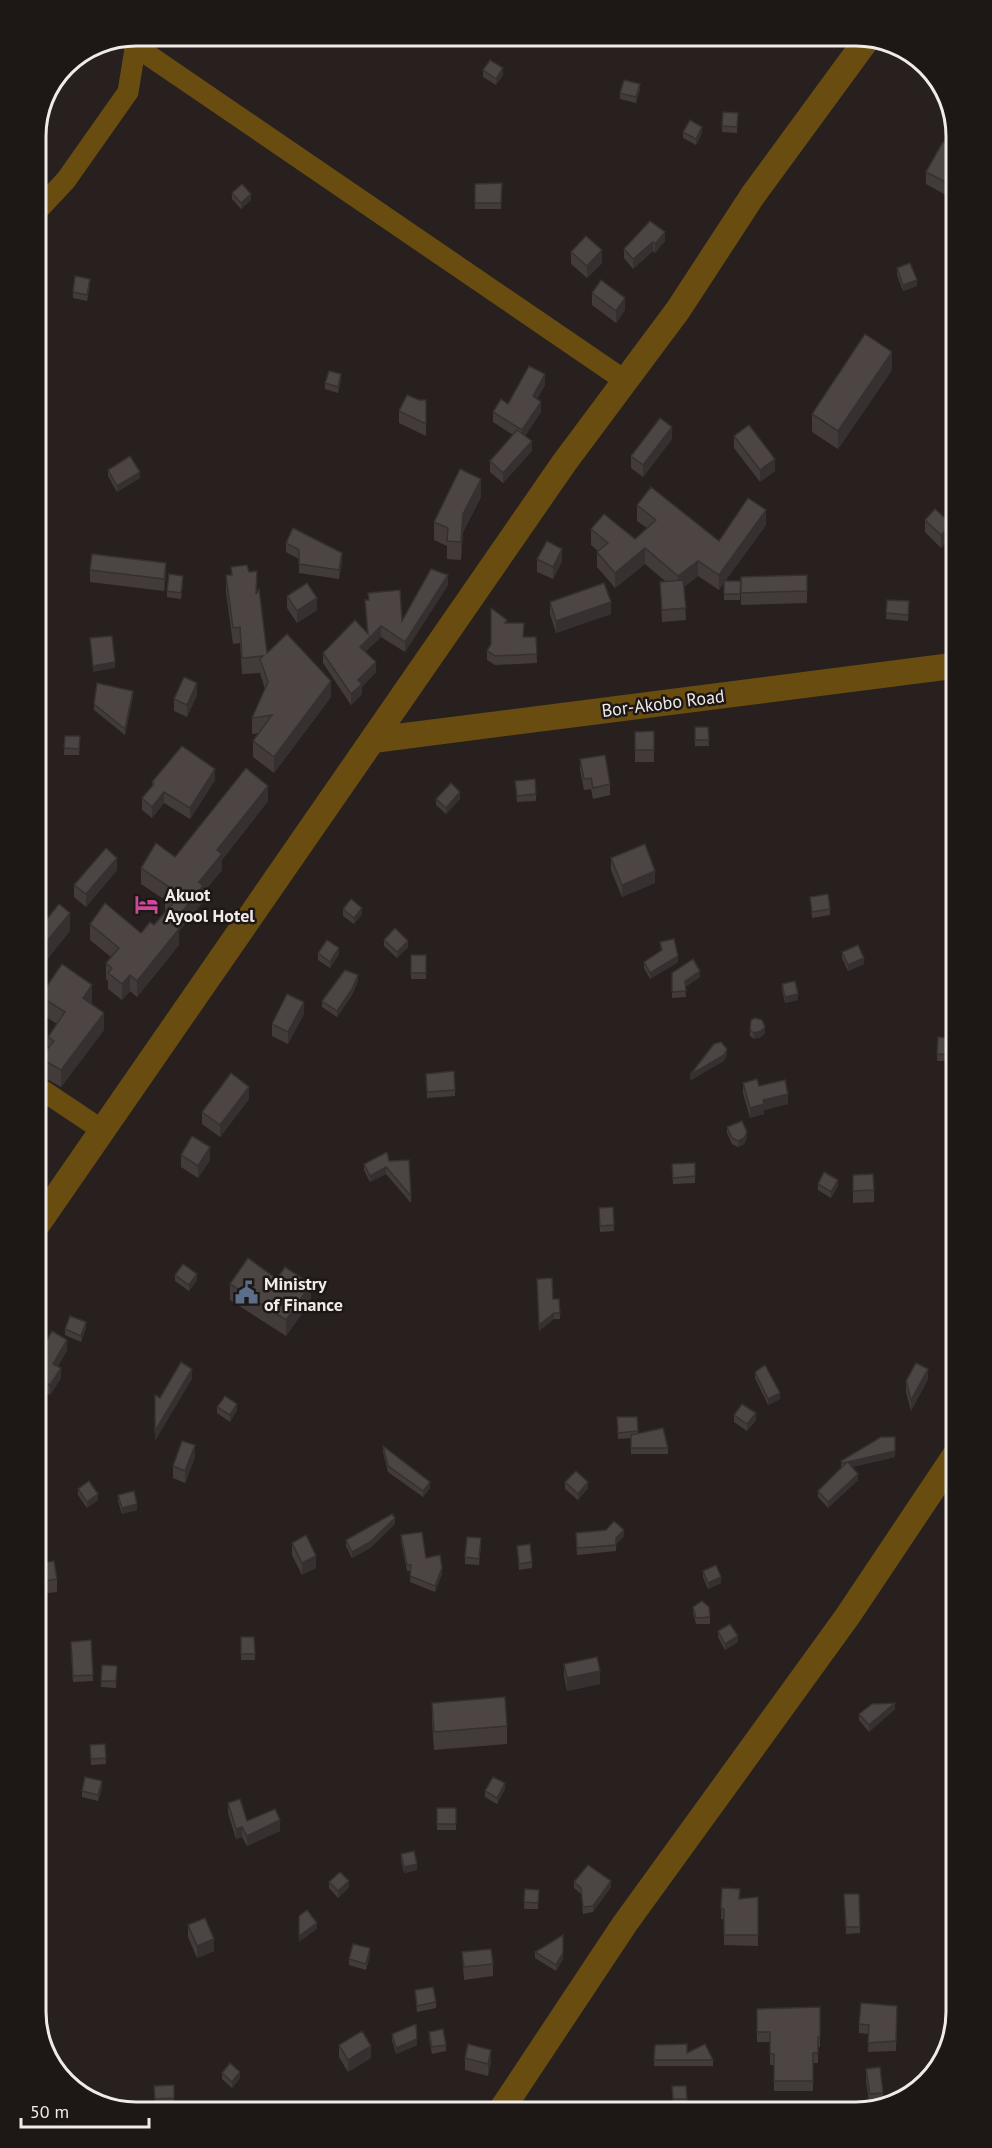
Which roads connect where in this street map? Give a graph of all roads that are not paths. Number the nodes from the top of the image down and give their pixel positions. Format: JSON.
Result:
{"nodes":[{"id":1,"x":136,"y":46,"type":"edge"},
{"id":2,"x":137,"y":46,"type":"edge"},
{"id":3,"x":861,"y":47,"type":"edge"},
{"id":4,"x":47,"y":200,"type":"edge"},
{"id":5,"x":624,"y":380,"type":"junction"},
{"id":6,"x":946,"y":667,"type":"edge"},
{"id":7,"x":374,"y":740,"type":"junction"},
{"id":8,"x":46,"y":1093,"type":"edge"},
{"id":9,"x":102,"y":1130,"type":"junction"},
{"id":10,"x":46,"y":1211,"type":"edge"},
{"id":11,"x":946,"y":1468,"type":"edge"},
{"id":12,"x":507,"y":2102,"type":"edge"}],
"edges":[{"from":1,"to":4,"type":"street"},
{"from":2,"to":5,"type":"street"},
{"from":3,"to":5,"type":"street"},
{"from":5,"to":7,"type":"street"},
{"from":6,"to":7,"type":"street","name":"Bor-Akobo Road"},
{"from":7,"to":9,"type":"street"},
{"from":8,"to":9,"type":"street"},
{"from":9,"to":10,"type":"street"},
{"from":11,"to":12,"type":"street"}]}
